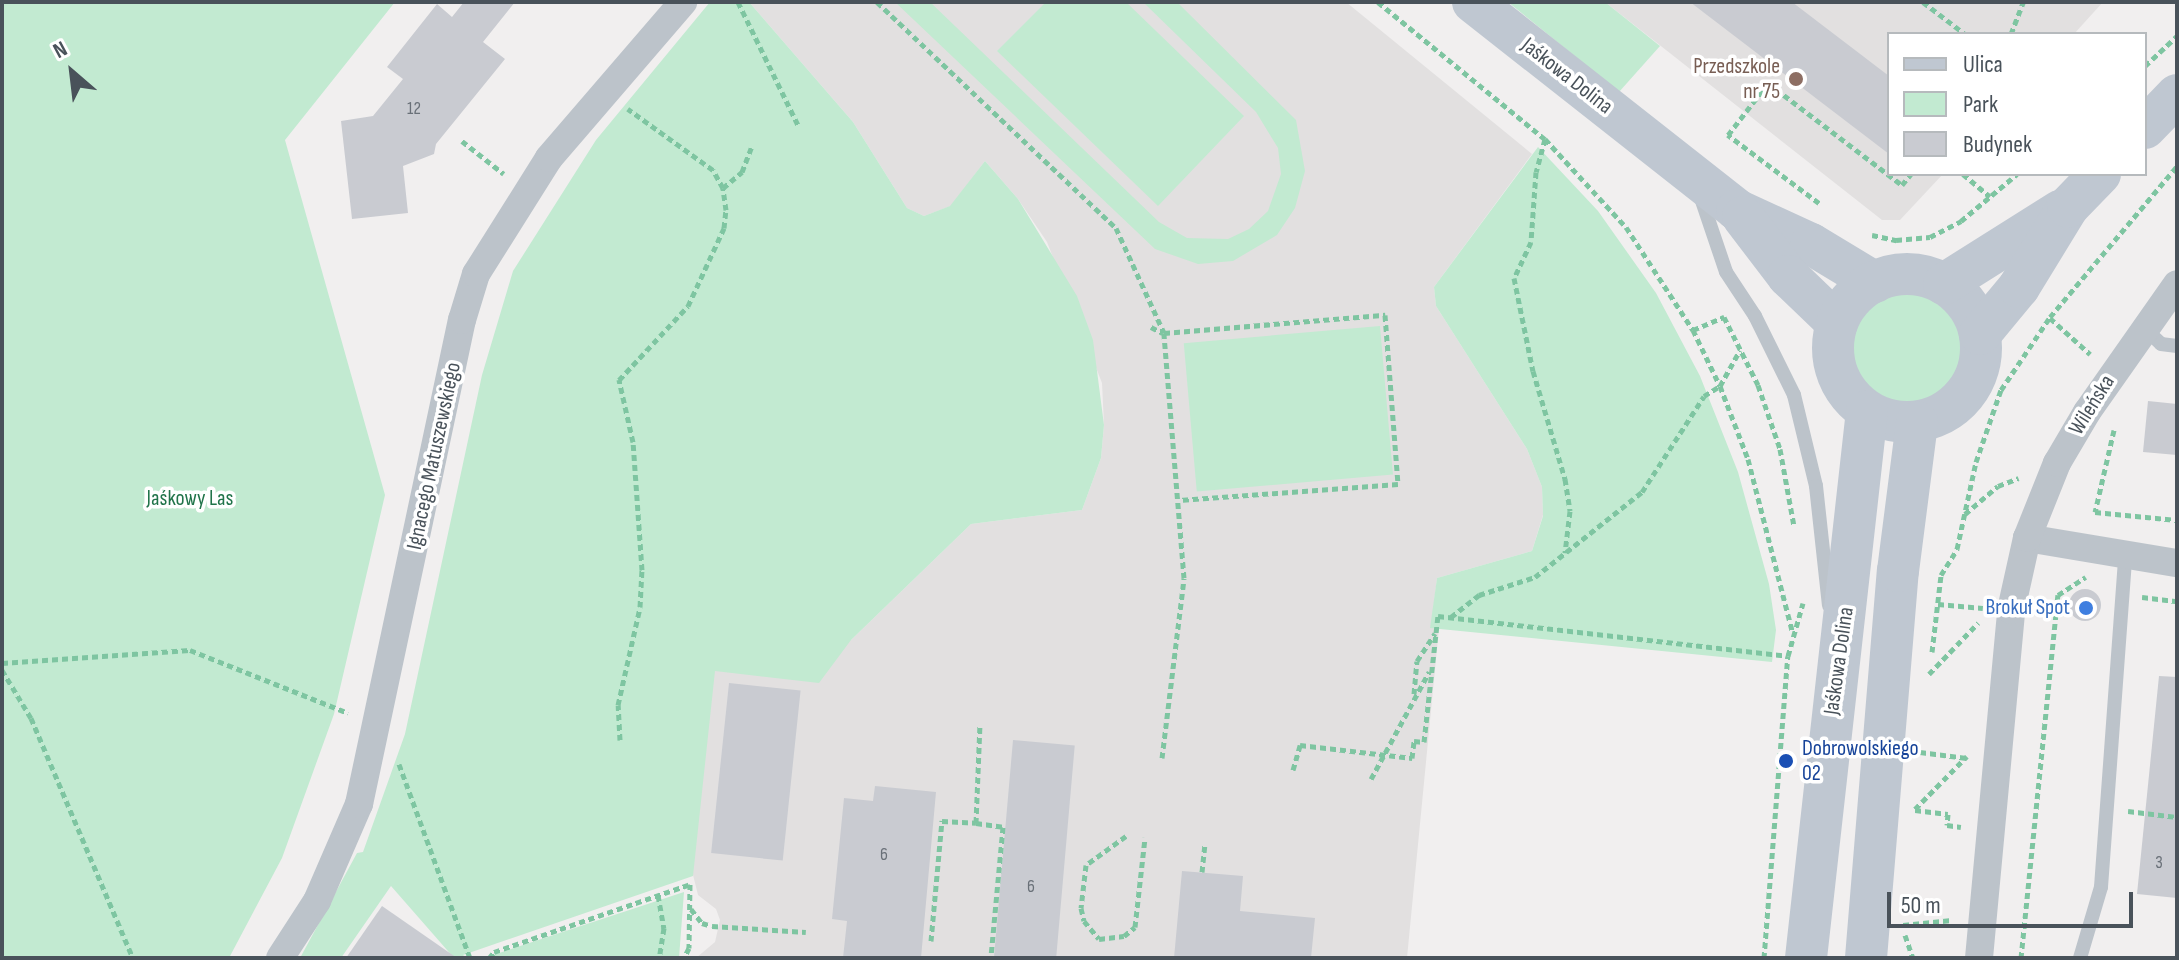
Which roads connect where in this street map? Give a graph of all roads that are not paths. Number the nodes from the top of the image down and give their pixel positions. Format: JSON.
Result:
{"nodes":[{"id":1,"x":683,"y":2,"type":"edge"},
{"id":2,"x":1473,"y":2,"type":"edge"},
{"id":3,"x":2177,"y":95,"type":"edge"},
{"id":4,"x":2147,"y":126,"type":"edge"},
{"id":5,"x":1694,"y":176,"type":"junction"},
{"id":6,"x":2098,"y":176,"type":"edge"},
{"id":7,"x":2068,"y":207,"type":"junction"},
{"id":8,"x":1737,"y":210,"type":"junction"},
{"id":9,"x":1874,"y":282,"type":"junction"},
{"id":10,"x":1944,"y":284,"type":"junction"},
{"id":11,"x":2177,"y":284,"type":"edge"},
{"id":12,"x":1837,"y":323,"type":"junction"},
{"id":13,"x":2143,"y":326,"type":"junction"},
{"id":14,"x":1980,"y":334,"type":"junction"},
{"id":15,"x":2177,"y":346,"type":"edge"},
{"id":16,"x":1867,"y":411,"type":"junction"},
{"id":17,"x":1917,"y":422,"type":"junction"},
{"id":18,"x":2027,"y":538,"type":"junction"},
{"id":19,"x":2125,"y":558,"type":"junction"},
{"id":20,"x":2177,"y":563,"type":"edge"},
{"id":21,"x":1838,"y":649,"type":"junction"},
{"id":22,"x":280,"y":958,"type":"edge"},
{"id":23,"x":1806,"y":958,"type":"edge"},
{"id":24,"x":1866,"y":958,"type":"edge"},
{"id":25,"x":1979,"y":958,"type":"edge"},
{"id":26,"x":2080,"y":958,"type":"edge"}],
"edges":[{"from":1,"to":22,"type":"street","name":"Ignacego Matuszewskiego"},
{"from":2,"to":5,"type":"street","name":"Jaśkowa Dolina"},
{"from":3,"to":4,"type":"street"},
{"from":5,"to":8,"type":"street","name":"Jaśkowa Dolina"},
{"from":5,"to":21,"type":"lane"},
{"from":6,"to":7,"type":"street"},
{"from":7,"to":10,"type":"street"},
{"from":7,"to":14,"type":"street"},
{"from":8,"to":9,"type":"street","name":"Jaśkowa Dolina"},
{"from":8,"to":12,"type":"street","name":"Jaśkowa Dolina"},
{"from":9,"to":10,"type":"street"},
{"from":9,"to":12,"type":"street"},
{"from":10,"to":14,"type":"street"},
{"from":11,"to":13,"type":"street","name":"Wileńska"},
{"from":12,"to":16,"type":"street"},
{"from":13,"to":15,"type":"lane"},
{"from":13,"to":18,"type":"street","name":"Wileńska"},
{"from":14,"to":17,"type":"street"},
{"from":16,"to":17,"type":"street"},
{"from":16,"to":21,"type":"street","name":"Jaśkowa Dolina"},
{"from":17,"to":24,"type":"street"},
{"from":18,"to":19,"type":"street"},
{"from":18,"to":25,"type":"street"},
{"from":19,"to":20,"type":"street"},
{"from":19,"to":26,"type":"lane"},
{"from":21,"to":23,"type":"street","name":"Jaśkowa Dolina"}]}
